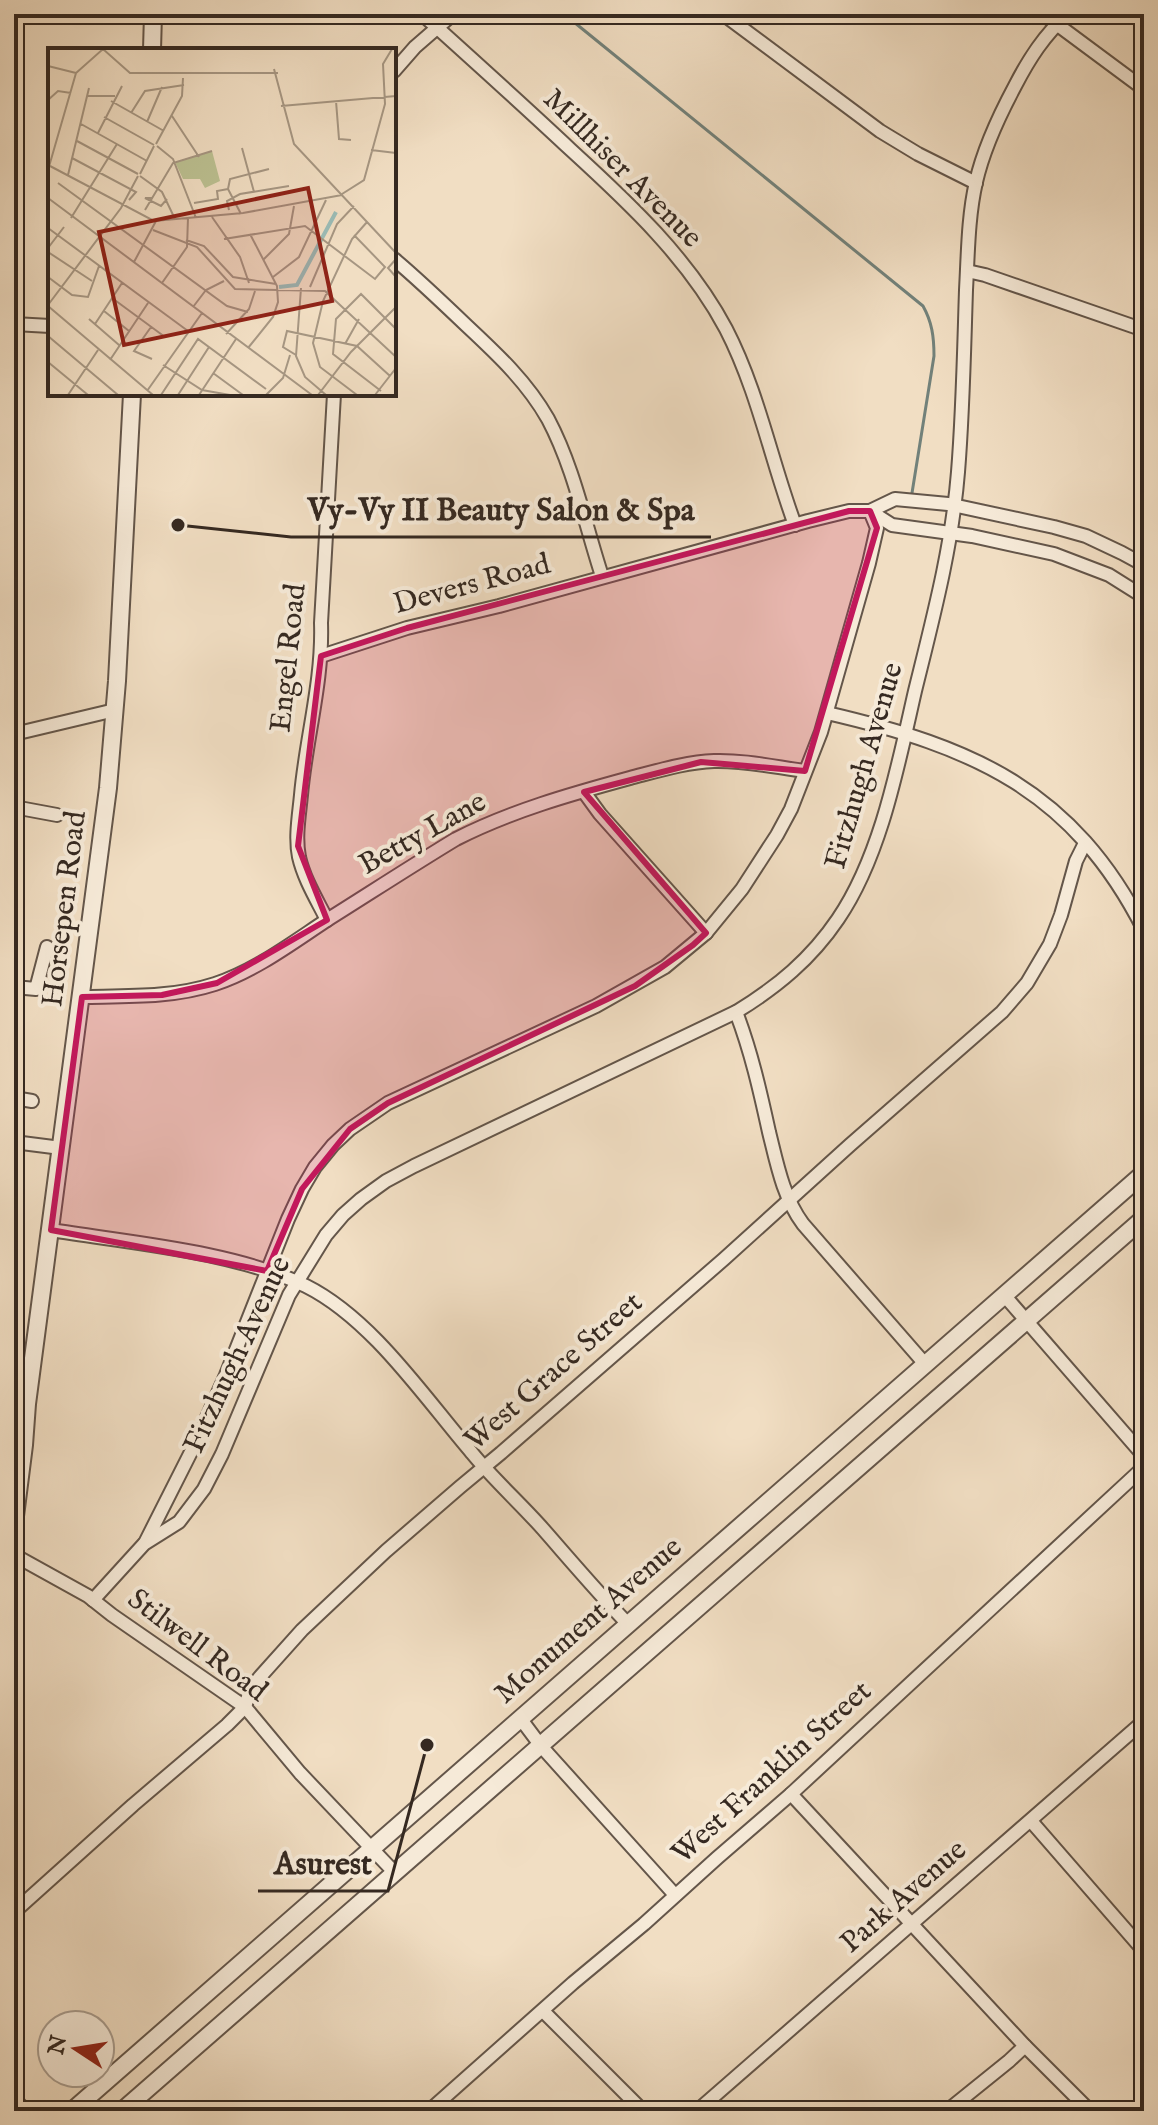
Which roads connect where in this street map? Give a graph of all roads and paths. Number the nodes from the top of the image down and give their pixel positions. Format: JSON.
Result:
{"nodes":[{"id":1,"x":153,"y":14,"type":"edge"},
{"id":2,"x":422,"y":14,"type":"edge"},
{"id":3,"x":453,"y":14,"type":"edge"},
{"id":4,"x":723,"y":14,"type":"edge"},
{"id":5,"x":1043,"y":14,"type":"edge"},
{"id":6,"x":1068,"y":14,"type":"edge"},
{"id":7,"x":1056,"y":24,"type":"junction"},
{"id":8,"x":437,"y":28,"type":"junction"},
{"id":9,"x":152,"y":48,"type":"edge"},
{"id":10,"x":396,"y":69,"type":"edge"},
{"id":11,"x":1144,"y":89,"type":"edge"},
{"id":12,"x":976,"y":183,"type":"junction"},
{"id":13,"x":396,"y":261,"type":"edge"},
{"id":14,"x":967,"y":271,"type":"junction"},
{"id":15,"x":14,"y":324,"type":"edge"},
{"id":16,"x":48,"y":326,"type":"edge"},
{"id":17,"x":1144,"y":330,"type":"edge"},
{"id":18,"x":132,"y":396,"type":"edge"},
{"id":19,"x":334,"y":396,"type":"edge"},
{"id":20,"x":955,"y":506,"type":"junction"},
{"id":21,"x":870,"y":511,"type":"junction"},
{"id":22,"x":795,"y":525,"type":"junction"},
{"id":23,"x":952,"y":534,"type":"junction"},
{"id":24,"x":1144,"y":565,"type":"edge"},
{"id":25,"x":602,"y":576,"type":"junction"},
{"id":26,"x":1144,"y":597,"type":"edge"},
{"id":27,"x":321,"y":656,"type":"junction"},
{"id":28,"x":115,"y":710,"type":"junction"},
{"id":29,"x":827,"y":713,"type":"junction"},
{"id":30,"x":14,"y":734,"type":"edge"},
{"id":31,"x":905,"y":734,"type":"junction"},
{"id":32,"x":805,"y":771,"type":"junction"},
{"id":33,"x":584,"y":792,"type":"junction"},
{"id":34,"x":14,"y":807,"type":"edge"},
{"id":35,"x":57,"y":815,"type":"dead end"},
{"id":36,"x":1085,"y":843,"type":"junction"},
{"id":37,"x":327,"y":920,"type":"junction"},
{"id":38,"x":1144,"y":930,"type":"edge"},
{"id":39,"x":706,"y":933,"type":"junction"},
{"id":40,"x":47,"y":947,"type":"dead end"},
{"id":41,"x":14,"y":987,"type":"edge"},
{"id":42,"x":82,"y":997,"type":"junction"},
{"id":43,"x":736,"y":1012,"type":"junction"},
{"id":44,"x":14,"y":1098,"type":"edge"},
{"id":45,"x":32,"y":1101,"type":"dead end"},
{"id":46,"x":14,"y":1142,"type":"edge"},
{"id":47,"x":61,"y":1148,"type":"junction"},
{"id":48,"x":1144,"y":1173,"type":"edge"},
{"id":49,"x":788,"y":1200,"type":"junction"},
{"id":50,"x":1144,"y":1218,"type":"edge"},
{"id":51,"x":51,"y":1230,"type":"junction"},
{"id":52,"x":267,"y":1271,"type":"junction"},
{"id":53,"x":297,"y":1282,"type":"junction"},
{"id":54,"x":1004,"y":1295,"type":"junction"},
{"id":55,"x":1026,"y":1321,"type":"junction"},
{"id":56,"x":32,"y":1364,"type":"junction"},
{"id":57,"x":925,"y":1364,"type":"junction"},
{"id":58,"x":14,"y":1365,"type":"edge"},
{"id":59,"x":1144,"y":1456,"type":"edge"},
{"id":60,"x":484,"y":1467,"type":"junction"},
{"id":61,"x":1144,"y":1467,"type":"edge"},
{"id":62,"x":14,"y":1524,"type":"edge"},
{"id":63,"x":144,"y":1544,"type":"junction"},
{"id":64,"x":14,"y":1555,"type":"edge"},
{"id":65,"x":93,"y":1600,"type":"junction"},
{"id":66,"x":628,"y":1624,"type":"junction"},
{"id":67,"x":245,"y":1707,"type":"junction"},
{"id":68,"x":520,"y":1718,"type":"junction"},
{"id":69,"x":1144,"y":1721,"type":"edge"},
{"id":70,"x":541,"y":1746,"type":"junction"},
{"id":71,"x":791,"y":1794,"type":"junction"},
{"id":72,"x":1031,"y":1821,"type":"junction"},
{"id":73,"x":371,"y":1849,"type":"junction"},
{"id":74,"x":395,"y":1873,"type":"junction"},
{"id":75,"x":675,"y":1895,"type":"junction"},
{"id":76,"x":14,"y":1912,"type":"edge"},
{"id":77,"x":912,"y":1924,"type":"junction"},
{"id":78,"x":1144,"y":1951,"type":"edge"},
{"id":79,"x":543,"y":2011,"type":"junction"},
{"id":80,"x":1025,"y":2046,"type":"junction"},
{"id":81,"x":14,"y":2098,"type":"edge"},
{"id":82,"x":25,"y":2111,"type":"edge"},
{"id":83,"x":72,"y":2111,"type":"edge"},
{"id":84,"x":122,"y":2111,"type":"edge"},
{"id":85,"x":429,"y":2111,"type":"edge"},
{"id":86,"x":643,"y":2111,"type":"edge"},
{"id":87,"x":697,"y":2111,"type":"edge"},
{"id":88,"x":947,"y":2111,"type":"edge"},
{"id":89,"x":1090,"y":2111,"type":"edge"}],
"edges":[{"from":1,"to":9,"type":"street"},
{"from":2,"to":8,"type":"street","name":"Millhiser Avenue"},
{"from":3,"to":8,"type":"street"},
{"from":4,"to":12,"type":"street"},
{"from":5,"to":7,"type":"street"},
{"from":6,"to":7,"type":"street","name":"Fitzhugh Avenue"},
{"from":7,"to":11,"type":"street"},
{"from":7,"to":12,"type":"street","name":"Fitzhugh Avenue"},
{"from":8,"to":10,"type":"street"},
{"from":8,"to":22,"type":"street","name":"Millhiser Avenue"},
{"from":12,"to":14,"type":"street","name":"Fitzhugh Avenue"},
{"from":13,"to":25,"type":"street"},
{"from":14,"to":17,"type":"street"},
{"from":14,"to":20,"type":"street","name":"Fitzhugh Avenue"},
{"from":15,"to":16,"type":"street"},
{"from":18,"to":28,"type":"street","name":"Horsepen Road"},
{"from":19,"to":27,"type":"street","name":"Engel Road"},
{"from":20,"to":21,"type":"street","name":"Devers Road"},
{"from":20,"to":23,"type":"street","name":"Fitzhugh Avenue"},
{"from":20,"to":24,"type":"street","name":"Devers Road"},
{"from":21,"to":22,"type":"street","name":"Devers Road"},
{"from":21,"to":23,"type":"street"},
{"from":21,"to":29,"type":"street","name":"Fitzhugh Avenue"},
{"from":22,"to":25,"type":"street","name":"Devers Road"},
{"from":23,"to":26,"type":"street"},
{"from":23,"to":31,"type":"street","name":"Fitzhugh Avenue"},
{"from":25,"to":27,"type":"street","name":"Devers Road"},
{"from":27,"to":37,"type":"street","name":"Engel Road"},
{"from":28,"to":30,"type":"street"},
{"from":28,"to":42,"type":"street","name":"Horsepen Road"},
{"from":29,"to":31,"type":"street"},
{"from":29,"to":32,"type":"street","name":"Fitzhugh Avenue"},
{"from":31,"to":36,"type":"street"},
{"from":31,"to":43,"type":"street","name":"Fitzhugh Avenue"},
{"from":32,"to":33,"type":"street","name":"Betty Lane"},
{"from":32,"to":39,"type":"street","name":"Fitzhugh Avenue"},
{"from":33,"to":37,"type":"street","name":"Betty Lane"},
{"from":33,"to":39,"type":"street"},
{"from":34,"to":35,"type":"street"},
{"from":36,"to":38,"type":"street"},
{"from":36,"to":49,"type":"street","name":"West Grace Street"},
{"from":37,"to":42,"type":"street","name":"Betty Lane"},
{"from":39,"to":52,"type":"street","name":"Fitzhugh Avenue"},
{"from":40,"to":41,"type":"street"},
{"from":42,"to":47,"type":"street","name":"Horsepen Road"},
{"from":43,"to":49,"type":"street"},
{"from":43,"to":53,"type":"street","name":"Fitzhugh Avenue"},
{"from":44,"to":45,"type":"street"},
{"from":46,"to":47,"type":"street"},
{"from":47,"to":51,"type":"street","name":"Horsepen Road"},
{"from":48,"to":54,"type":"street","name":"Monument Avenue"},
{"from":49,"to":57,"type":"street"},
{"from":49,"to":60,"type":"street","name":"West Grace Street"},
{"from":50,"to":55,"type":"street","name":"Monument Avenue"},
{"from":51,"to":52,"type":"street"},
{"from":51,"to":56,"type":"street","name":"Horsepen Road"},
{"from":52,"to":53,"type":"street"},
{"from":52,"to":63,"type":"street","name":"Fitzhugh Avenue"},
{"from":53,"to":60,"type":"street"},
{"from":53,"to":63,"type":"street","name":"Fitzhugh Avenue"},
{"from":54,"to":55,"type":"street"},
{"from":54,"to":57,"type":"street","name":"Monument Avenue"},
{"from":55,"to":59,"type":"street"},
{"from":55,"to":70,"type":"street","name":"Monument Avenue"},
{"from":56,"to":58,"type":"street"},
{"from":56,"to":62,"type":"street","name":"Horsepen Road"},
{"from":57,"to":66,"type":"street","name":"Monument Avenue"},
{"from":60,"to":66,"type":"street"},
{"from":60,"to":67,"type":"street","name":"West Grace Street"},
{"from":61,"to":71,"type":"street","name":"West Franklin Street"},
{"from":63,"to":65,"type":"street","name":"Fitzhugh Avenue"},
{"from":64,"to":65,"type":"street","name":"Stilwell Road"},
{"from":65,"to":67,"type":"street","name":"Stilwell Road"},
{"from":66,"to":68,"type":"street","name":"Monument Avenue"},
{"from":67,"to":73,"type":"street","name":"Stilwell Road"},
{"from":67,"to":76,"type":"street","name":"West Grace Street"},
{"from":68,"to":70,"type":"street"},
{"from":68,"to":73,"type":"street","name":"Monument Avenue"},
{"from":69,"to":72,"type":"street","name":"Park Avenue"},
{"from":70,"to":74,"type":"street","name":"Monument Avenue"},
{"from":70,"to":75,"type":"street"},
{"from":71,"to":75,"type":"street","name":"West Franklin Street"},
{"from":71,"to":77,"type":"street"},
{"from":72,"to":77,"type":"street","name":"Park Avenue"},
{"from":72,"to":78,"type":"street"},
{"from":73,"to":74,"type":"street","name":"Stilwell Road"},
{"from":73,"to":83,"type":"street","name":"Monument Avenue"},
{"from":74,"to":84,"type":"street","name":"Monument Avenue"},
{"from":75,"to":79,"type":"street","name":"West Franklin Street"},
{"from":77,"to":80,"type":"street"},
{"from":77,"to":87,"type":"street","name":"Park Avenue"},
{"from":79,"to":85,"type":"street","name":"West Franklin Street"},
{"from":79,"to":86,"type":"street"},
{"from":80,"to":88,"type":"street"},
{"from":80,"to":89,"type":"street"},
{"from":81,"to":82,"type":"street"}]}
